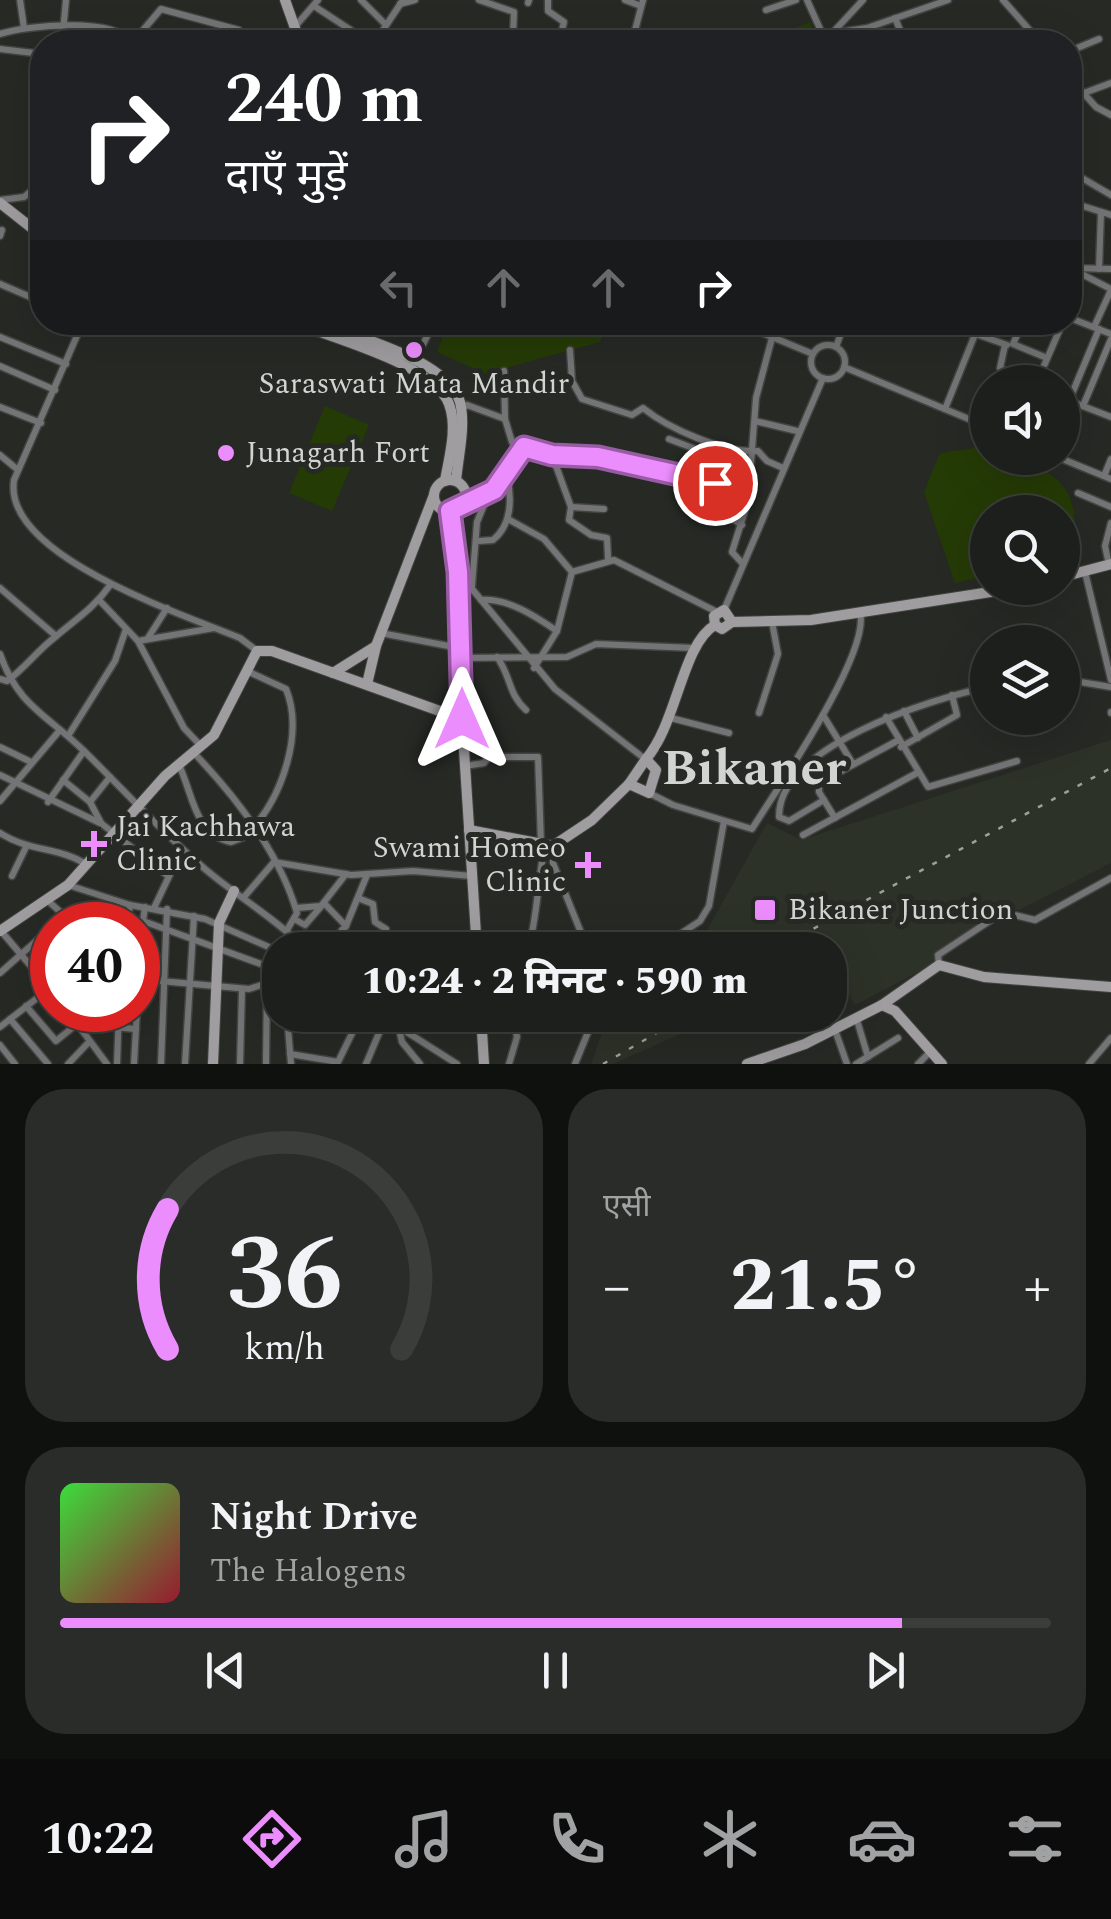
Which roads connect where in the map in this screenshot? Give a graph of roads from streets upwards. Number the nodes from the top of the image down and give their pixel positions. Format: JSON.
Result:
{"nodes":[{"id":1,"x":20,"y":0,"type":"edge"},
{"id":2,"x":66,"y":0,"type":"edge"},
{"id":3,"x":285,"y":0,"type":"edge"},
{"id":4,"x":361,"y":0,"type":"edge"},
{"id":5,"x":414,"y":0,"type":"edge"},
{"id":6,"x":479,"y":0,"type":"edge"},
{"id":7,"x":548,"y":0,"type":"edge"},
{"id":8,"x":624,"y":0,"type":"edge"},
{"id":9,"x":796,"y":0,"type":"edge"},
{"id":10,"x":807,"y":0,"type":"edge"},
{"id":11,"x":863,"y":0,"type":"edge"},
{"id":12,"x":948,"y":0,"type":"edge"},
{"id":13,"x":1002,"y":0,"type":"edge"},
{"id":14,"x":401,"y":2,"type":"edge"},
{"id":15,"x":316,"y":3,"type":"edge"},
{"id":16,"x":642,"y":3,"type":"edge"},
{"id":17,"x":778,"y":3,"type":"edge"},
{"id":18,"x":766,"y":10,"type":"dead end"},
{"id":19,"x":895,"y":18,"type":"junction"},
{"id":20,"x":386,"y":25,"type":"junction"},
{"id":21,"x":63,"y":26,"type":"junction"},
{"id":22,"x":296,"y":28,"type":"junction"},
{"id":23,"x":24,"y":29,"type":"junction"},
{"id":24,"x":63,"y":30,"type":"edge"},
{"id":25,"x":117,"y":30,"type":"edge"},
{"id":26,"x":143,"y":30,"type":"edge"},
{"id":27,"x":239,"y":30,"type":"edge"},
{"id":28,"x":293,"y":30,"type":"edge"},
{"id":29,"x":355,"y":30,"type":"edge"},
{"id":30,"x":382,"y":30,"type":"edge"},
{"id":31,"x":513,"y":30,"type":"edge"},
{"id":32,"x":562,"y":30,"type":"edge"},
{"id":33,"x":635,"y":30,"type":"edge"},
{"id":34,"x":820,"y":30,"type":"edge"},
{"id":35,"x":836,"y":30,"type":"edge"},
{"id":36,"x":845,"y":30,"type":"edge"},
{"id":37,"x":900,"y":30,"type":"edge"},
{"id":38,"x":1029,"y":30,"type":"edge"},
{"id":39,"x":0,"y":34,"type":"edge"},
{"id":40,"x":1098,"y":39,"type":"dead end"},
{"id":41,"x":1082,"y":46,"type":"edge"},
{"id":42,"x":0,"y":49,"type":"edge"},
{"id":43,"x":30,"y":53,"type":"edge"},
{"id":44,"x":1111,"y":83,"type":"edge"},
{"id":45,"x":1082,"y":93,"type":"joint"},
{"id":46,"x":1111,"y":115,"type":"edge"},
{"id":47,"x":1082,"y":178,"type":"edge"},
{"id":48,"x":30,"y":192,"type":"edge"},
{"id":49,"x":1111,"y":195,"type":"edge"},
{"id":50,"x":0,"y":202,"type":"edge"},
{"id":51,"x":1082,"y":206,"type":"edge"},
{"id":52,"x":1101,"y":212,"type":"junction"},
{"id":53,"x":1111,"y":215,"type":"edge"},
{"id":54,"x":30,"y":226,"type":"edge"},
{"id":55,"x":1082,"y":268,"type":"edge"},
{"id":56,"x":1099,"y":269,"type":"junction"},
{"id":57,"x":1111,"y":269,"type":"edge"},
{"id":58,"x":1082,"y":274,"type":"edge"},
{"id":59,"x":2,"y":285,"type":"edge"},
{"id":60,"x":1111,"y":290,"type":"edge"},
{"id":61,"x":0,"y":295,"type":"edge"},
{"id":62,"x":30,"y":297,"type":"edge"},
{"id":63,"x":1082,"y":322,"type":"edge"},
{"id":64,"x":1097,"y":328,"type":"junction"},
{"id":65,"x":78,"y":335,"type":"edge"},
{"id":66,"x":330,"y":335,"type":"edge"},
{"id":67,"x":347,"y":335,"type":"edge"},
{"id":68,"x":428,"y":335,"type":"edge"},
{"id":69,"x":766,"y":335,"type":"edge"},
{"id":70,"x":840,"y":335,"type":"edge"},
{"id":71,"x":976,"y":335,"type":"edge"},
{"id":72,"x":979,"y":335,"type":"edge"},
{"id":73,"x":1015,"y":335,"type":"edge"},
{"id":74,"x":1057,"y":335,"type":"edge"},
{"id":75,"x":0,"y":337,"type":"edge"},
{"id":76,"x":1111,"y":337,"type":"edge"},
{"id":77,"x":772,"y":338,"type":"junction"},
{"id":78,"x":1009,"y":345,"type":"junction"},
{"id":79,"x":836,"y":347,"type":"junction"},
{"id":80,"x":570,"y":350,"type":"dead end"},
{"id":81,"x":812,"y":354,"type":"junction"},
{"id":82,"x":1047,"y":358,"type":"junction"},
{"id":83,"x":66,"y":364,"type":"junction"},
{"id":84,"x":414,"y":365,"type":"junction"},
{"id":85,"x":1001,"y":365,"type":"edge"},
{"id":86,"x":1044,"y":365,"type":"edge"},
{"id":87,"x":0,"y":366,"type":"edge"},
{"id":88,"x":844,"y":367,"type":"junction"},
{"id":89,"x":1080,"y":367,"type":"edge"},
{"id":90,"x":504,"y":370,"type":"dead end"},
{"id":91,"x":822,"y":378,"type":"junction"},
{"id":92,"x":56,"y":390,"type":"junction"},
{"id":93,"x":1080,"y":405,"type":"edge"},
{"id":94,"x":1083,"y":406,"type":"junction"},
{"id":95,"x":0,"y":408,"type":"edge"},
{"id":96,"x":461,"y":409,"type":"junction"},
{"id":97,"x":945,"y":409,"type":"junction"},
{"id":98,"x":1111,"y":417,"type":"edge"},
{"id":99,"x":506,"y":419,"type":"junction"},
{"id":100,"x":970,"y":419,"type":"edge"},
{"id":101,"x":755,"y":421,"type":"junction"},
{"id":102,"x":41,"y":423,"type":"junction"},
{"id":103,"x":798,"y":431,"type":"junction"},
{"id":104,"x":669,"y":439,"type":"dead end"},
{"id":105,"x":524,"y":447,"type":"junction"},
{"id":106,"x":752,"y":452,"type":"junction"},
{"id":107,"x":0,"y":455,"type":"edge"},
{"id":108,"x":552,"y":455,"type":"junction"},
{"id":109,"x":1111,"y":459,"type":"edge"},
{"id":110,"x":10,"y":464,"type":"junction"},
{"id":111,"x":1080,"y":466,"type":"edge"},
{"id":112,"x":783,"y":468,"type":"junction"},
{"id":113,"x":18,"y":470,"type":"junction"},
{"id":114,"x":0,"y":471,"type":"edge"},
{"id":115,"x":750,"y":471,"type":"junction"},
{"id":116,"x":507,"y":476,"type":"junction"},
{"id":117,"x":1108,"y":477,"type":"edge"},
{"id":118,"x":450,"y":481,"type":"junction"},
{"id":119,"x":489,"y":493,"type":"junction"},
{"id":120,"x":1078,"y":493,"type":"dead end"},
{"id":121,"x":434,"y":494,"type":"junction"},
{"id":122,"x":463,"y":504,"type":"junction"},
{"id":123,"x":571,"y":506,"type":"junction"},
{"id":124,"x":1111,"y":507,"type":"edge"},
{"id":125,"x":604,"y":509,"type":"dead end"},
{"id":126,"x":450,"y":511,"type":"junction"},
{"id":127,"x":508,"y":519,"type":"junction"},
{"id":128,"x":1111,"y":523,"type":"edge"},
{"id":129,"x":742,"y":526,"type":"junction"},
{"id":130,"x":479,"y":541,"type":"junction"},
{"id":131,"x":608,"y":558,"type":"junction"},
{"id":132,"x":743,"y":564,"type":"junction"},
{"id":133,"x":1110,"y":565,"type":"edge"},
{"id":134,"x":458,"y":572,"type":"junction"},
{"id":135,"x":572,"y":572,"type":"junction"},
{"id":136,"x":1085,"y":572,"type":"junction"},
{"id":137,"x":1080,"y":573,"type":"edge"},
{"id":138,"x":111,"y":584,"type":"junction"},
{"id":139,"x":0,"y":588,"type":"edge"},
{"id":140,"x":473,"y":588,"type":"junction"},
{"id":141,"x":970,"y":595,"type":"edge"},
{"id":142,"x":481,"y":600,"type":"junction"},
{"id":143,"x":99,"y":601,"type":"junction"},
{"id":144,"x":167,"y":608,"type":"junction"},
{"id":145,"x":721,"y":611,"type":"junction"},
{"id":146,"x":860,"y":612,"type":"junction"},
{"id":147,"x":732,"y":622,"type":"junction"},
{"id":148,"x":772,"y":622,"type":"junction"},
{"id":149,"x":715,"y":625,"type":"junction"},
{"id":150,"x":215,"y":628,"type":"junction"},
{"id":151,"x":126,"y":629,"type":"junction"},
{"id":152,"x":557,"y":631,"type":"junction"},
{"id":153,"x":382,"y":633,"type":"junction"},
{"id":154,"x":56,"y":636,"type":"junction"},
{"id":155,"x":147,"y":639,"type":"junction"},
{"id":156,"x":138,"y":641,"type":"junction"},
{"id":157,"x":376,"y":646,"type":"junction"},
{"id":158,"x":694,"y":648,"type":"junction"},
{"id":159,"x":257,"y":651,"type":"junction"},
{"id":160,"x":461,"y":653,"type":"junction"},
{"id":161,"x":0,"y":654,"type":"edge"},
{"id":162,"x":496,"y":656,"type":"junction"},
{"id":163,"x":526,"y":656,"type":"junction"},
{"id":164,"x":540,"y":656,"type":"junction"},
{"id":165,"x":534,"y":668,"type":"junction"},
{"id":166,"x":247,"y":670,"type":"junction"},
{"id":167,"x":333,"y":673,"type":"junction"},
{"id":168,"x":4,"y":680,"type":"edge"},
{"id":169,"x":1080,"y":680,"type":"edge"},
{"id":170,"x":1111,"y":682,"type":"edge"},
{"id":171,"x":367,"y":684,"type":"junction"},
{"id":172,"x":970,"y":692,"type":"edge"},
{"id":173,"x":952,"y":696,"type":"junction"},
{"id":174,"x":526,"y":710,"type":"dead end"},
{"id":175,"x":904,"y":711,"type":"junction"},
{"id":176,"x":759,"y":714,"type":"dead end"},
{"id":177,"x":822,"y":715,"type":"junction"},
{"id":178,"x":671,"y":718,"type":"junction"},
{"id":179,"x":886,"y":718,"type":"junction"},
{"id":180,"x":462,"y":719,"type":"junction"},
{"id":181,"x":60,"y":730,"type":"junction"},
{"id":182,"x":728,"y":732,"type":"dead end"},
{"id":183,"x":68,"y":736,"type":"junction"},
{"id":184,"x":918,"y":738,"type":"junction"},
{"id":185,"x":839,"y":743,"type":"junction"},
{"id":186,"x":900,"y":744,"type":"junction"},
{"id":187,"x":0,"y":747,"type":"edge"},
{"id":188,"x":84,"y":750,"type":"junction"},
{"id":189,"x":198,"y":750,"type":"junction"},
{"id":190,"x":646,"y":760,"type":"junction"},
{"id":191,"x":29,"y":761,"type":"junction"},
{"id":192,"x":1017,"y":761,"type":"dead end"},
{"id":193,"x":178,"y":763,"type":"junction"},
{"id":194,"x":852,"y":764,"type":"junction"},
{"id":195,"x":465,"y":766,"type":"junction"},
{"id":196,"x":917,"y":773,"type":"junction"},
{"id":197,"x":0,"y":776,"type":"edge"},
{"id":198,"x":110,"y":778,"type":"junction"},
{"id":199,"x":63,"y":780,"type":"junction"},
{"id":200,"x":12,"y":783,"type":"junction"},
{"id":201,"x":630,"y":784,"type":"junction"},
{"id":202,"x":649,"y":793,"type":"junction"},
{"id":203,"x":824,"y":800,"type":"junction"},
{"id":204,"x":0,"y":801,"type":"edge"},
{"id":205,"x":48,"y":802,"type":"junction"},
{"id":206,"x":90,"y":802,"type":"junction"},
{"id":207,"x":139,"y":808,"type":"junction"},
{"id":208,"x":835,"y":818,"type":"junction"},
{"id":209,"x":724,"y":820,"type":"junction"},
{"id":210,"x":102,"y":824,"type":"junction"},
{"id":211,"x":469,"y":830,"type":"junction"},
{"id":212,"x":254,"y":831,"type":"junction"},
{"id":213,"x":0,"y":833,"type":"edge"},
{"id":214,"x":117,"y":834,"type":"junction"},
{"id":215,"x":802,"y":835,"type":"dead end"},
{"id":216,"x":547,"y":845,"type":"junction"},
{"id":217,"x":26,"y":846,"type":"junction"},
{"id":218,"x":186,"y":852,"type":"junction"},
{"id":219,"x":274,"y":862,"type":"junction"},
{"id":220,"x":88,"y":866,"type":"junction"},
{"id":221,"x":346,"y":874,"type":"junction"},
{"id":222,"x":368,"y":875,"type":"junction"},
{"id":223,"x":12,"y":876,"type":"dead end"},
{"id":224,"x":168,"y":876,"type":"junction"},
{"id":225,"x":472,"y":876,"type":"junction"},
{"id":226,"x":1111,"y":878,"type":"edge"},
{"id":227,"x":68,"y":885,"type":"junction"},
{"id":228,"x":239,"y":894,"type":"junction"},
{"id":229,"x":358,"y":898,"type":"junction"},
{"id":230,"x":46,"y":900,"type":"junction"},
{"id":231,"x":49,"y":902,"type":"edge"},
{"id":232,"x":121,"y":902,"type":"edge"},
{"id":233,"x":157,"y":902,"type":"edge"},
{"id":234,"x":324,"y":903,"type":"junction"},
{"id":235,"x":160,"y":908,"type":"edge"},
{"id":236,"x":296,"y":908,"type":"junction"},
{"id":237,"x":167,"y":909,"type":"junction"},
{"id":238,"x":194,"y":916,"type":"junction"},
{"id":239,"x":296,"y":920,"type":"junction"},
{"id":240,"x":218,"y":924,"type":"junction"},
{"id":241,"x":160,"y":925,"type":"edge"},
{"id":242,"x":166,"y":927,"type":"junction"},
{"id":243,"x":344,"y":928,"type":"junction"},
{"id":244,"x":386,"y":929,"type":"dead end"},
{"id":245,"x":286,"y":930,"type":"joint"},
{"id":246,"x":0,"y":931,"type":"edge"},
{"id":247,"x":340,"y":932,"type":"edge"},
{"id":248,"x":349,"y":932,"type":"edge"},
{"id":249,"x":476,"y":932,"type":"edge"},
{"id":250,"x":533,"y":932,"type":"edge"},
{"id":251,"x":581,"y":932,"type":"edge"},
{"id":252,"x":683,"y":932,"type":"edge"},
{"id":253,"x":192,"y":937,"type":"junction"},
{"id":254,"x":262,"y":944,"type":"edge"},
{"id":255,"x":216,"y":946,"type":"junction"},
{"id":256,"x":30,"y":948,"type":"edge"},
{"id":257,"x":22,"y":955,"type":"junction"},
{"id":258,"x":30,"y":964,"type":"edge"},
{"id":259,"x":939,"y":965,"type":"junction"},
{"id":260,"x":262,"y":967,"type":"edge"},
{"id":261,"x":0,"y":973,"type":"edge"},
{"id":262,"x":160,"y":980,"type":"edge"},
{"id":263,"x":164,"y":980,"type":"junction"},
{"id":264,"x":189,"y":983,"type":"junction"},
{"id":265,"x":262,"y":983,"type":"edge"},
{"id":266,"x":216,"y":985,"type":"junction"},
{"id":267,"x":1111,"y":986,"type":"edge"},
{"id":268,"x":242,"y":989,"type":"junction"},
{"id":269,"x":30,"y":1003,"type":"edge"},
{"id":270,"x":882,"y":1005,"type":"junction"},
{"id":271,"x":26,"y":1006,"type":"junction"},
{"id":272,"x":30,"y":1011,"type":"edge"},
{"id":273,"x":856,"y":1016,"type":"junction"},
{"id":274,"x":10,"y":1019,"type":"junction"},
{"id":275,"x":847,"y":1021,"type":"edge"},
{"id":276,"x":0,"y":1027,"type":"edge"},
{"id":277,"x":48,"y":1032,"type":"edge"},
{"id":278,"x":67,"y":1032,"type":"edge"},
{"id":279,"x":81,"y":1032,"type":"edge"},
{"id":280,"x":119,"y":1032,"type":"edge"},
{"id":281,"x":136,"y":1032,"type":"edge"},
{"id":282,"x":266,"y":1032,"type":"edge"},
{"id":283,"x":288,"y":1032,"type":"edge"},
{"id":284,"x":353,"y":1032,"type":"edge"},
{"id":285,"x":380,"y":1032,"type":"edge"},
{"id":286,"x":399,"y":1032,"type":"edge"},
{"id":287,"x":405,"y":1032,"type":"edge"},
{"id":288,"x":482,"y":1032,"type":"edge"},
{"id":289,"x":516,"y":1032,"type":"edge"},
{"id":290,"x":588,"y":1032,"type":"edge"},
{"id":291,"x":824,"y":1032,"type":"edge"},
{"id":292,"x":835,"y":1032,"type":"edge"},
{"id":293,"x":898,"y":1038,"type":"dead end"},
{"id":294,"x":1111,"y":1038,"type":"edge"},
{"id":295,"x":88,"y":1044,"type":"junction"},
{"id":296,"x":0,"y":1045,"type":"edge"},
{"id":297,"x":930,"y":1052,"type":"junction"},
{"id":298,"x":1100,"y":1052,"type":"junction"},
{"id":299,"x":290,"y":1054,"type":"junction"},
{"id":300,"x":868,"y":1057,"type":"junction"},
{"id":301,"x":1111,"y":1061,"type":"edge"},
{"id":302,"x":103,"y":1062,"type":"edge"},
{"id":303,"x":15,"y":1064,"type":"edge"},
{"id":304,"x":48,"y":1064,"type":"edge"},
{"id":305,"x":68,"y":1064,"type":"edge"},
{"id":306,"x":116,"y":1064,"type":"edge"},
{"id":307,"x":134,"y":1064,"type":"edge"},
{"id":308,"x":161,"y":1064,"type":"edge"},
{"id":309,"x":185,"y":1064,"type":"edge"},
{"id":310,"x":213,"y":1064,"type":"edge"},
{"id":311,"x":240,"y":1064,"type":"edge"},
{"id":312,"x":266,"y":1064,"type":"edge"},
{"id":313,"x":291,"y":1064,"type":"edge"},
{"id":314,"x":366,"y":1064,"type":"edge"},
{"id":315,"x":420,"y":1064,"type":"edge"},
{"id":316,"x":457,"y":1064,"type":"edge"},
{"id":317,"x":484,"y":1064,"type":"edge"},
{"id":318,"x":509,"y":1064,"type":"edge"},
{"id":319,"x":574,"y":1064,"type":"edge"},
{"id":320,"x":747,"y":1064,"type":"edge"},
{"id":321,"x":847,"y":1064,"type":"edge"},
{"id":322,"x":856,"y":1064,"type":"edge"},
{"id":323,"x":918,"y":1064,"type":"edge"},
{"id":324,"x":942,"y":1064,"type":"edge"},
{"id":325,"x":1089,"y":1064,"type":"edge"}],
"edges":[{"from":1,"to":23,"type":"street"},
{"from":2,"to":21,"type":"street"},
{"from":3,"to":22,"type":"street"},
{"from":4,"to":20,"type":"street"},
{"from":5,"to":14,"type":"street"},
{"from":6,"to":31,"type":"street"},
{"from":7,"to":32,"type":"street"},
{"from":8,"to":16,"type":"street"},
{"from":9,"to":17,"type":"street"},
{"from":10,"to":34,"type":"street"},
{"from":11,"to":35,"type":"street"},
{"from":12,"to":19,"type":"street"},
{"from":13,"to":38,"type":"street"},
{"from":14,"to":20,"type":"street"},
{"from":15,"to":22,"type":"street"},
{"from":15,"to":29,"type":"street"},
{"from":16,"to":33,"type":"street"},
{"from":17,"to":18,"type":"street"},
{"from":19,"to":36,"type":"street"},
{"from":19,"to":37,"type":"street"},
{"from":20,"to":30,"type":"street"},
{"from":21,"to":23,"type":"street"},
{"from":21,"to":24,"type":"street"},
{"from":21,"to":25,"type":"street"},
{"from":22,"to":28,"type":"street"},
{"from":23,"to":39,"type":"street"},
{"from":26,"to":27,"type":"street"},
{"from":40,"to":41,"type":"street"},
{"from":42,"to":43,"type":"street"},
{"from":44,"to":45,"type":"street"},
{"from":45,"to":46,"type":"street"},
{"from":47,"to":49,"type":"street"},
{"from":48,"to":50,"type":"street"},
{"from":50,"to":54,"type":"street"},
{"from":51,"to":52,"type":"street"},
{"from":52,"to":53,"type":"street"},
{"from":52,"to":56,"type":"street"},
{"from":55,"to":56,"type":"street"},
{"from":56,"to":57,"type":"street"},
{"from":58,"to":60,"type":"street"},
{"from":59,"to":61,"type":"street"},
{"from":59,"to":62,"type":"street"},
{"from":60,"to":64,"type":"street"},
{"from":63,"to":64,"type":"street"},
{"from":64,"to":76,"type":"street"},
{"from":64,"to":89,"type":"street"},
{"from":65,"to":83,"type":"street"},
{"from":66,"to":84,"type":"street"},
{"from":67,"to":84,"type":"street"},
{"from":68,"to":84,"type":"street"},
{"from":69,"to":77,"type":"street"},
{"from":70,"to":79,"type":"street"},
{"from":71,"to":97,"type":"street"},
{"from":72,"to":78,"type":"street"},
{"from":73,"to":78,"type":"street"},
{"from":74,"to":82,"type":"street"},
{"from":75,"to":83,"type":"street"},
{"from":76,"to":94,"type":"street"},
{"from":77,"to":81,"type":"street"},
{"from":77,"to":101,"type":"street"},
{"from":78,"to":82,"type":"street"},
{"from":78,"to":85,"type":"street"},
{"from":79,"to":81,"type":"street"},
{"from":79,"to":88,"type":"street"},
{"from":80,"to":106,"type":"street"},
{"from":81,"to":91,"type":"street"},
{"from":82,"to":86,"type":"street"},
{"from":83,"to":92,"type":"street"},
{"from":84,"to":96,"type":"street"},
{"from":84,"to":118,"type":"street"},
{"from":87,"to":92,"type":"street"},
{"from":88,"to":91,"type":"street"},
{"from":88,"to":97,"type":"street"},
{"from":90,"to":99,"type":"street"},
{"from":91,"to":103,"type":"street"},
{"from":92,"to":102,"type":"street"},
{"from":93,"to":94,"type":"street"},
{"from":94,"to":98,"type":"street"},
{"from":95,"to":102,"type":"street"},
{"from":96,"to":99,"type":"street"},
{"from":96,"to":118,"type":"street"},
{"from":97,"to":100,"type":"street"},
{"from":99,"to":105,"type":"street"},
{"from":101,"to":103,"type":"street"},
{"from":101,"to":106,"type":"street"},
{"from":102,"to":113,"type":"street"},
{"from":103,"to":112,"type":"street"},
{"from":104,"to":115,"type":"street"},
{"from":105,"to":108,"type":"street"},
{"from":105,"to":116,"type":"street"},
{"from":106,"to":112,"type":"street"},
{"from":106,"to":115,"type":"street"},
{"from":107,"to":110,"type":"street"},
{"from":108,"to":123,"type":"street"},
{"from":108,"to":129,"type":"street"},
{"from":109,"to":117,"type":"street"},
{"from":110,"to":113,"type":"street"},
{"from":110,"to":114,"type":"street"},
{"from":111,"to":117,"type":"street"},
{"from":112,"to":132,"type":"street"},
{"from":113,"to":138,"type":"street"},
{"from":115,"to":129,"type":"street"},
{"from":116,"to":119,"type":"street"},
{"from":116,"to":127,"type":"street"},
{"from":118,"to":121,"type":"street"},
{"from":118,"to":122,"type":"street"},
{"from":119,"to":122,"type":"street"},
{"from":119,"to":130,"type":"street"},
{"from":120,"to":124,"type":"street"},
{"from":121,"to":126,"type":"street"},
{"from":121,"to":153,"type":"street"},
{"from":122,"to":126,"type":"street"},
{"from":123,"to":125,"type":"street"},
{"from":123,"to":131,"type":"street"},
{"from":126,"to":134,"type":"street"},
{"from":127,"to":130,"type":"street"},
{"from":127,"to":135,"type":"street"},
{"from":128,"to":133,"type":"street"},
{"from":129,"to":132,"type":"street"},
{"from":130,"to":140,"type":"street"},
{"from":131,"to":135,"type":"street"},
{"from":131,"to":145,"type":"street"},
{"from":132,"to":145,"type":"street"},
{"from":133,"to":136,"type":"street"},
{"from":134,"to":140,"type":"street"},
{"from":134,"to":160,"type":"street"},
{"from":135,"to":152,"type":"street"},
{"from":136,"to":137,"type":"street"},
{"from":136,"to":170,"type":"street"},
{"from":138,"to":143,"type":"street"},
{"from":138,"to":144,"type":"street"},
{"from":139,"to":154,"type":"street"},
{"from":140,"to":142,"type":"street"},
{"from":141,"to":146,"type":"street"},
{"from":142,"to":152,"type":"street"},
{"from":142,"to":163,"type":"street"},
{"from":143,"to":151,"type":"street"},
{"from":143,"to":154,"type":"street"},
{"from":144,"to":150,"type":"street"},
{"from":144,"to":155,"type":"street"},
{"from":145,"to":147,"type":"street"},
{"from":145,"to":149,"type":"street"},
{"from":146,"to":148,"type":"street"},
{"from":146,"to":177,"type":"street"},
{"from":147,"to":148,"type":"street"},
{"from":147,"to":149,"type":"street"},
{"from":148,"to":176,"type":"street"},
{"from":149,"to":158,"type":"street"},
{"from":150,"to":155,"type":"street"},
{"from":150,"to":159,"type":"street"},
{"from":151,"to":156,"type":"street"},
{"from":151,"to":183,"type":"street"},
{"from":152,"to":164,"type":"street"},
{"from":153,"to":157,"type":"street"},
{"from":153,"to":160,"type":"street"},
{"from":154,"to":168,"type":"street"},
{"from":155,"to":156,"type":"street"},
{"from":156,"to":189,"type":"street"},
{"from":157,"to":167,"type":"street"},
{"from":157,"to":171,"type":"street"},
{"from":158,"to":164,"type":"street"},
{"from":158,"to":178,"type":"street"},
{"from":159,"to":166,"type":"street"},
{"from":159,"to":167,"type":"street"},
{"from":160,"to":162,"type":"street"},
{"from":160,"to":180,"type":"street"},
{"from":161,"to":168,"type":"street"},
{"from":162,"to":163,"type":"street"},
{"from":162,"to":174,"type":"street"},
{"from":163,"to":164,"type":"street"},
{"from":163,"to":165,"type":"street"},
{"from":164,"to":165,"type":"street"},
{"from":165,"to":190,"type":"street"},
{"from":166,"to":189,"type":"street"},
{"from":166,"to":212,"type":"street"},
{"from":167,"to":171,"type":"street"},
{"from":168,"to":181,"type":"street"},
{"from":169,"to":170,"type":"street"},
{"from":171,"to":180,"type":"street"},
{"from":172,"to":173,"type":"street"},
{"from":173,"to":175,"type":"street"},
{"from":173,"to":184,"type":"street"},
{"from":175,"to":179,"type":"street"},
{"from":175,"to":184,"type":"street"},
{"from":177,"to":185,"type":"street"},
{"from":177,"to":209,"type":"street"},
{"from":178,"to":182,"type":"street"},
{"from":178,"to":190,"type":"street"},
{"from":179,"to":185,"type":"street"},
{"from":179,"to":186,"type":"street"},
{"from":180,"to":195,"type":"street"},
{"from":181,"to":183,"type":"street"},
{"from":181,"to":191,"type":"street"},
{"from":183,"to":188,"type":"street"},
{"from":184,"to":186,"type":"street"},
{"from":185,"to":194,"type":"street"},
{"from":185,"to":203,"type":"street"},
{"from":186,"to":194,"type":"street"},
{"from":186,"to":196,"type":"street"},
{"from":187,"to":191,"type":"street"},
{"from":188,"to":198,"type":"street"},
{"from":188,"to":199,"type":"street"},
{"from":189,"to":193,"type":"street"},
{"from":189,"to":212,"type":"street"},
{"from":190,"to":201,"type":"street"},
{"from":190,"to":202,"type":"street"},
{"from":191,"to":200,"type":"street"},
{"from":192,"to":196,"type":"street"},
{"from":193,"to":207,"type":"street"},
{"from":193,"to":212,"type":"street"},
{"from":194,"to":203,"type":"street"},
{"from":195,"to":211,"type":"street"},
{"from":195,"to":216,"type":"street"},
{"from":196,"to":208,"type":"street"},
{"from":197,"to":200,"type":"street"},
{"from":198,"to":206,"type":"street"},
{"from":198,"to":207,"type":"street"},
{"from":199,"to":205,"type":"street"},
{"from":199,"to":206,"type":"street"},
{"from":200,"to":204,"type":"street"},
{"from":200,"to":205,"type":"street"},
{"from":201,"to":202,"type":"street"},
{"from":201,"to":216,"type":"street"},
{"from":202,"to":209,"type":"street"},
{"from":203,"to":208,"type":"street"},
{"from":205,"to":210,"type":"street"},
{"from":206,"to":210,"type":"street"},
{"from":207,"to":214,"type":"street"},
{"from":207,"to":218,"type":"street"},
{"from":208,"to":215,"type":"street"},
{"from":209,"to":252,"type":"street"},
{"from":210,"to":214,"type":"street"},
{"from":211,"to":216,"type":"street"},
{"from":211,"to":225,"type":"street"},
{"from":212,"to":219,"type":"street"},
{"from":213,"to":217,"type":"street"},
{"from":214,"to":220,"type":"street"},
{"from":214,"to":224,"type":"street"},
{"from":216,"to":250,"type":"street"},
{"from":216,"to":251,"type":"street"},
{"from":217,"to":220,"type":"street"},
{"from":217,"to":223,"type":"street"},
{"from":218,"to":224,"type":"street"},
{"from":218,"to":228,"type":"street"},
{"from":219,"to":221,"type":"street"},
{"from":219,"to":228,"type":"street"},
{"from":219,"to":236,"type":"street"},
{"from":220,"to":227,"type":"street"},
{"from":221,"to":222,"type":"street"},
{"from":221,"to":234,"type":"street"},
{"from":222,"to":225,"type":"street"},
{"from":222,"to":229,"type":"street"},
{"from":224,"to":233,"type":"street"},
{"from":225,"to":249,"type":"street"},
{"from":226,"to":259,"type":"street"},
{"from":227,"to":230,"type":"street"},
{"from":227,"to":232,"type":"street"},
{"from":228,"to":240,"type":"street"},
{"from":228,"to":245,"type":"street"},
{"from":229,"to":243,"type":"street"},
{"from":229,"to":244,"type":"street"},
{"from":230,"to":231,"type":"street"},
{"from":230,"to":246,"type":"street"},
{"from":234,"to":236,"type":"street"},
{"from":234,"to":239,"type":"street"},
{"from":234,"to":243,"type":"street"},
{"from":235,"to":237,"type":"street"},
{"from":236,"to":239,"type":"street"},
{"from":237,"to":238,"type":"street"},
{"from":237,"to":242,"type":"street"},
{"from":238,"to":240,"type":"street"},
{"from":238,"to":253,"type":"street"},
{"from":239,"to":245,"type":"street"},
{"from":240,"to":254,"type":"street"},
{"from":240,"to":255,"type":"street"},
{"from":241,"to":242,"type":"street"},
{"from":242,"to":253,"type":"street"},
{"from":242,"to":263,"type":"street"},
{"from":243,"to":247,"type":"street"},
{"from":243,"to":248,"type":"street"},
{"from":246,"to":257,"type":"street"},
{"from":253,"to":255,"type":"street"},
{"from":253,"to":264,"type":"street"},
{"from":255,"to":260,"type":"street"},
{"from":255,"to":266,"type":"street"},
{"from":256,"to":257,"type":"street"},
{"from":257,"to":258,"type":"street"},
{"from":257,"to":261,"type":"street"},
{"from":259,"to":267,"type":"street"},
{"from":259,"to":270,"type":"street"},
{"from":262,"to":263,"type":"street"},
{"from":263,"to":264,"type":"street"},
{"from":263,"to":308,"type":"street"},
{"from":264,"to":266,"type":"street"},
{"from":264,"to":309,"type":"street"},
{"from":265,"to":268,"type":"street"},
{"from":266,"to":268,"type":"street"},
{"from":266,"to":310,"type":"street"},
{"from":268,"to":311,"type":"street"},
{"from":269,"to":271,"type":"street"},
{"from":270,"to":273,"type":"street"},
{"from":270,"to":297,"type":"street"},
{"from":271,"to":272,"type":"street"},
{"from":271,"to":274,"type":"street"},
{"from":273,"to":275,"type":"street"},
{"from":273,"to":300,"type":"street"},
{"from":274,"to":276,"type":"street"},
{"from":274,"to":304,"type":"street"},
{"from":277,"to":278,"type":"street"},
{"from":279,"to":295,"type":"street"},
{"from":280,"to":306,"type":"street"},
{"from":281,"to":307,"type":"street"},
{"from":282,"to":312,"type":"street"},
{"from":283,"to":299,"type":"street"},
{"from":284,"to":299,"type":"street"},
{"from":285,"to":314,"type":"street"},
{"from":286,"to":315,"type":"street"},
{"from":287,"to":316,"type":"street"},
{"from":288,"to":317,"type":"street"},
{"from":289,"to":318,"type":"street"},
{"from":290,"to":319,"type":"street"},
{"from":291,"to":320,"type":"street"},
{"from":292,"to":321,"type":"street"},
{"from":293,"to":300,"type":"street"},
{"from":294,"to":298,"type":"street"},
{"from":295,"to":302,"type":"street"},
{"from":295,"to":305,"type":"street"},
{"from":296,"to":303,"type":"street"},
{"from":297,"to":323,"type":"street"},
{"from":297,"to":324,"type":"street"},
{"from":298,"to":301,"type":"street"},
{"from":298,"to":325,"type":"street"},
{"from":299,"to":313,"type":"street"},
{"from":300,"to":322,"type":"street"}]}
